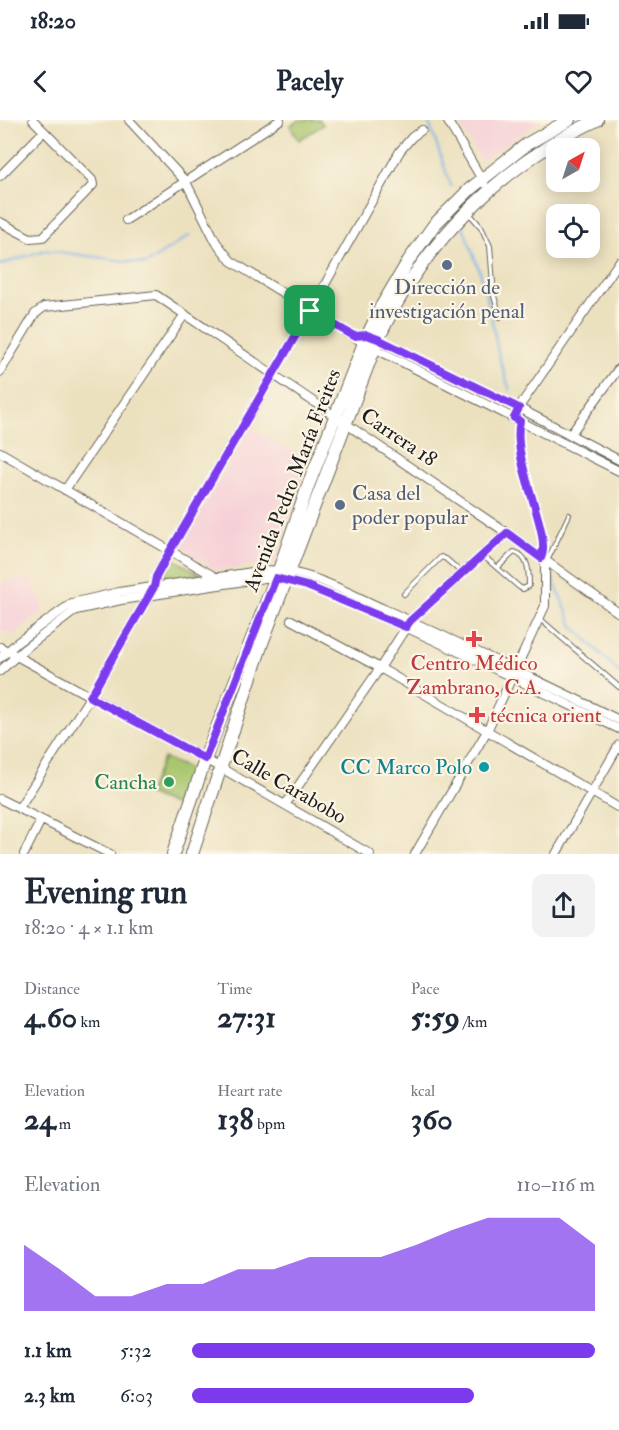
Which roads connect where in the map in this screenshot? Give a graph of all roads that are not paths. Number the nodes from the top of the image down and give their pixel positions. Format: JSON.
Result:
{"nodes":[{"id":1,"x":33,"y":120,"type":"edge"},
{"id":2,"x":129,"y":120,"type":"edge"},
{"id":3,"x":280,"y":120,"type":"edge"},
{"id":4,"x":447,"y":120,"type":"edge"},
{"id":5,"x":569,"y":120,"type":"edge"},
{"id":6,"x":597,"y":120,"type":"edge"},
{"id":7,"x":422,"y":130,"type":"dead end"},
{"id":8,"x":44,"y":131,"type":"junction"},
{"id":9,"x":0,"y":176,"type":"edge"},
{"id":10,"x":482,"y":179,"type":"junction"},
{"id":11,"x":186,"y":182,"type":"junction"},
{"id":12,"x":490,"y":191,"type":"junction"},
{"id":13,"x":467,"y":210,"type":"junction"},
{"id":14,"x":126,"y":220,"type":"dead end"},
{"id":15,"x":0,"y":222,"type":"edge"},
{"id":16,"x":619,"y":262,"type":"edge"},
{"id":17,"x":310,"y":311,"type":"junction"},
{"id":18,"x":185,"y":314,"type":"junction"},
{"id":19,"x":500,"y":317,"type":"dead end"},
{"id":20,"x":367,"y":340,"type":"junction"},
{"id":21,"x":619,"y":368,"type":"edge"},
{"id":22,"x":0,"y":372,"type":"edge"},
{"id":23,"x":274,"y":374,"type":"junction"},
{"id":24,"x":519,"y":408,"type":"junction"},
{"id":25,"x":341,"y":420,"type":"junction"},
{"id":26,"x":517,"y":420,"type":"junction"},
{"id":27,"x":570,"y":435,"type":"junction"},
{"id":28,"x":0,"y":452,"type":"edge"},
{"id":29,"x":619,"y":460,"type":"edge"},
{"id":30,"x":619,"y":471,"type":"edge"},
{"id":31,"x":65,"y":490,"type":"junction"},
{"id":32,"x":569,"y":515,"type":"dead end"},
{"id":33,"x":507,"y":533,"type":"junction"},
{"id":34,"x":170,"y":551,"type":"junction"},
{"id":35,"x":483,"y":555,"type":"junction"},
{"id":36,"x":544,"y":560,"type":"junction"},
{"id":37,"x":497,"y":568,"type":"junction"},
{"id":38,"x":463,"y":573,"type":"junction"},
{"id":39,"x":283,"y":575,"type":"junction"},
{"id":40,"x":217,"y":578,"type":"junction"},
{"id":41,"x":223,"y":585,"type":"junction"},
{"id":42,"x":154,"y":587,"type":"junction"},
{"id":43,"x":404,"y":594,"type":"dead end"},
{"id":44,"x":148,"y":597,"type":"junction"},
{"id":45,"x":619,"y":613,"type":"edge"},
{"id":46,"x":540,"y":618,"type":"junction"},
{"id":47,"x":291,"y":620,"type":"dead end"},
{"id":48,"x":408,"y":624,"type":"junction"},
{"id":49,"x":2,"y":648,"type":"edge"},
{"id":50,"x":16,"y":656,"type":"junction"},
{"id":51,"x":0,"y":658,"type":"edge"},
{"id":52,"x":380,"y":668,"type":"junction"},
{"id":53,"x":0,"y":671,"type":"edge"},
{"id":54,"x":514,"y":674,"type":"junction"},
{"id":55,"x":619,"y":687,"type":"edge"},
{"id":56,"x":90,"y":697,"type":"junction"},
{"id":57,"x":619,"y":720,"type":"edge"},
{"id":58,"x":619,"y":729,"type":"edge"},
{"id":59,"x":487,"y":731,"type":"junction"},
{"id":60,"x":619,"y":745,"type":"edge"},
{"id":61,"x":205,"y":759,"type":"junction"},
{"id":62,"x":221,"y":768,"type":"junction"},
{"id":63,"x":591,"y":792,"type":"junction"},
{"id":64,"x":0,"y":799,"type":"edge"},
{"id":65,"x":285,"y":805,"type":"junction"},
{"id":66,"x":19,"y":808,"type":"junction"},
{"id":67,"x":619,"y":808,"type":"edge"},
{"id":68,"x":41,"y":820,"type":"junction"},
{"id":69,"x":24,"y":854,"type":"edge"},
{"id":70,"x":110,"y":854,"type":"edge"},
{"id":71,"x":173,"y":854,"type":"edge"},
{"id":72,"x":192,"y":854,"type":"edge"},
{"id":73,"x":370,"y":854,"type":"edge"},
{"id":74,"x":415,"y":854,"type":"edge"},
{"id":75,"x":556,"y":854,"type":"edge"}],
"edges":[{"from":1,"to":8,"type":"street"},
{"from":2,"to":11,"type":"street"},
{"from":3,"to":11,"type":"street"},
{"from":4,"to":10,"type":"street"},
{"from":5,"to":10,"type":"street","name":"Avenida Pedro María Freites"},
{"from":6,"to":12,"type":"street","name":"Avenida Pedro María Freites"},
{"from":7,"to":17,"type":"street"},
{"from":8,"to":9,"type":"street"},
{"from":8,"to":15,"type":"street"},
{"from":10,"to":12,"type":"street"},
{"from":10,"to":20,"type":"street","name":"Avenida Pedro María Freites"},
{"from":11,"to":14,"type":"street"},
{"from":11,"to":17,"type":"street"},
{"from":12,"to":13,"type":"street","name":"Avenida Pedro María Freites"},
{"from":13,"to":19,"type":"lane"},
{"from":13,"to":20,"type":"street","name":"Avenida Pedro María Freites"},
{"from":16,"to":24,"type":"street"},
{"from":17,"to":20,"type":"street"},
{"from":17,"to":23,"type":"street"},
{"from":18,"to":22,"type":"street","name":"Carrera 18"},
{"from":18,"to":23,"type":"street","name":"Carrera 18"},
{"from":18,"to":31,"type":"street"},
{"from":20,"to":24,"type":"street"},
{"from":20,"to":25,"type":"street","name":"Avenida Pedro María Freites"},
{"from":20,"to":26,"type":"street"},
{"from":21,"to":27,"type":"street"},
{"from":23,"to":25,"type":"street","name":"Carrera 18"},
{"from":23,"to":34,"type":"street"},
{"from":24,"to":26,"type":"street"},
{"from":24,"to":27,"type":"street"},
{"from":25,"to":33,"type":"street","name":"Carrera 18"},
{"from":25,"to":39,"type":"street","name":"Avenida Pedro María Freites"},
{"from":26,"to":30,"type":"street"},
{"from":26,"to":36,"type":"lane"},
{"from":27,"to":29,"type":"street"},
{"from":28,"to":31,"type":"street"},
{"from":31,"to":34,"type":"street"},
{"from":32,"to":36,"type":"lane"},
{"from":33,"to":35,"type":"street"},
{"from":33,"to":36,"type":"street","name":"Carrera 18"},
{"from":34,"to":40,"type":"street"},
{"from":34,"to":42,"type":"street"},
{"from":35,"to":37,"type":"lane"},
{"from":35,"to":38,"type":"street"},
{"from":36,"to":45,"type":"street","name":"Carrera 18"},
{"from":36,"to":46,"type":"street"},
{"from":37,"to":37,"type":"lane"},
{"from":38,"to":43,"type":"lane"},
{"from":38,"to":48,"type":"street"},
{"from":39,"to":40,"type":"street"},
{"from":39,"to":41,"type":"street"},
{"from":39,"to":48,"type":"street"},
{"from":39,"to":61,"type":"street","name":"Avenida Pedro María Freites"},
{"from":39,"to":62,"type":"street","name":"Avenida Pedro María Freites"},
{"from":40,"to":41,"type":"street"},
{"from":40,"to":42,"type":"street"},
{"from":41,"to":44,"type":"street"},
{"from":42,"to":44,"type":"street"},
{"from":42,"to":49,"type":"street"},
{"from":44,"to":50,"type":"street"},
{"from":44,"to":56,"type":"street"},
{"from":46,"to":54,"type":"street"},
{"from":46,"to":55,"type":"lane"},
{"from":47,"to":52,"type":"street"},
{"from":48,"to":52,"type":"street"},
{"from":48,"to":54,"type":"street"},
{"from":49,"to":50,"type":"street","name":"Calle Carabobo"},
{"from":49,"to":51,"type":"street"},
{"from":50,"to":53,"type":"street"},
{"from":50,"to":56,"type":"street","name":"Calle Carabobo"},
{"from":52,"to":59,"type":"street"},
{"from":52,"to":65,"type":"street"},
{"from":54,"to":57,"type":"street"},
{"from":54,"to":58,"type":"street"},
{"from":54,"to":59,"type":"street"},
{"from":56,"to":61,"type":"street","name":"Calle Carabobo"},
{"from":56,"to":66,"type":"street"},
{"from":59,"to":63,"type":"street"},
{"from":59,"to":74,"type":"street"},
{"from":60,"to":63,"type":"street"},
{"from":61,"to":62,"type":"street","name":"Calle Carabobo"},
{"from":61,"to":71,"type":"street","name":"Avenida Pedro María Freites"},
{"from":62,"to":65,"type":"street","name":"Calle Carabobo"},
{"from":62,"to":72,"type":"street","name":"Avenida Pedro María Freites"},
{"from":63,"to":67,"type":"street"},
{"from":63,"to":75,"type":"street"},
{"from":64,"to":66,"type":"street"},
{"from":65,"to":73,"type":"street","name":"Calle Carabobo"},
{"from":66,"to":68,"type":"street"},
{"from":68,"to":69,"type":"street"},
{"from":68,"to":70,"type":"street"}]}
